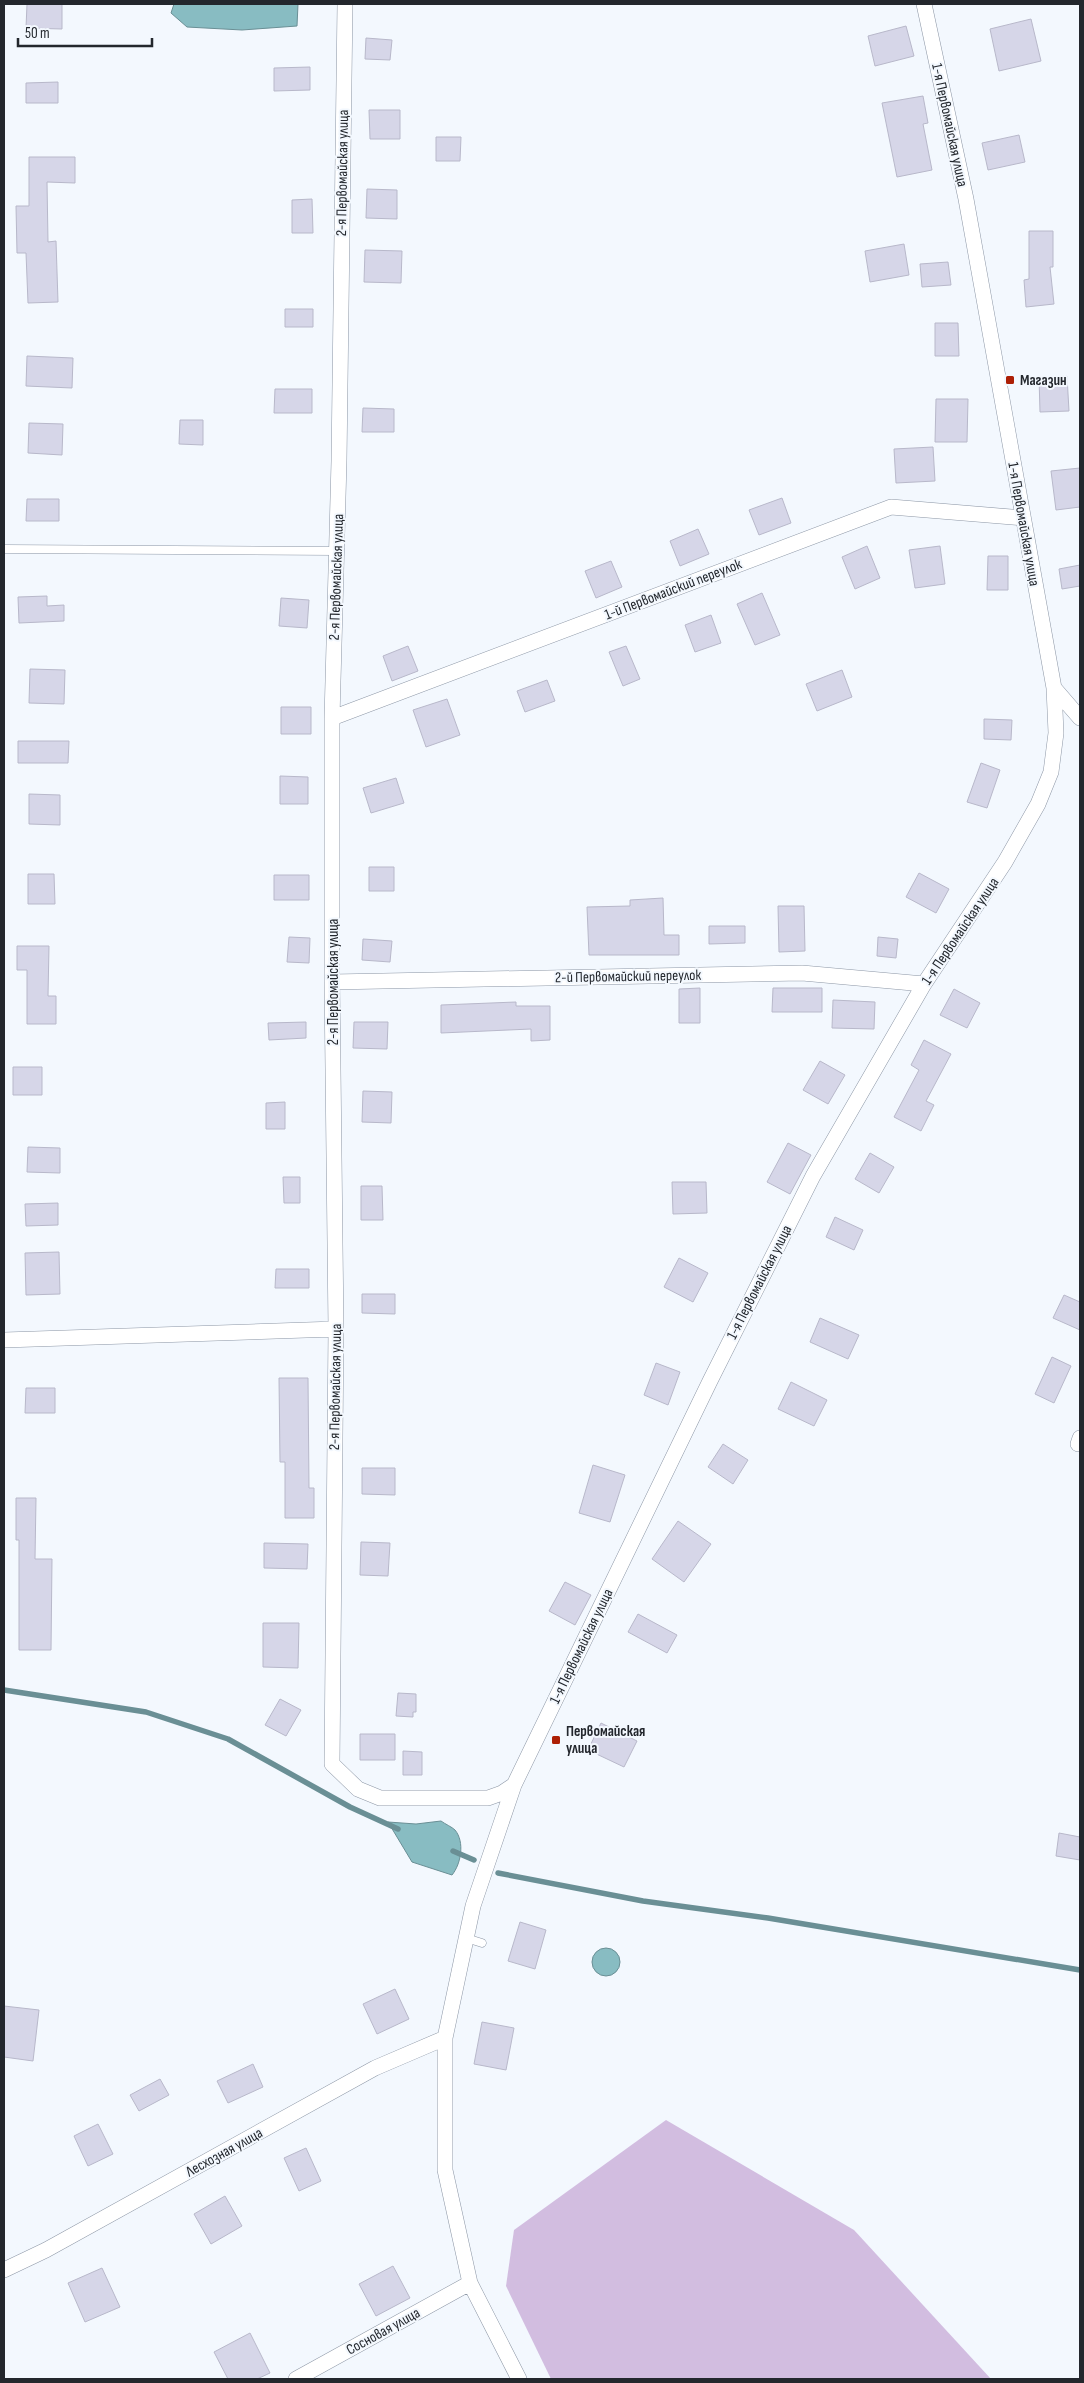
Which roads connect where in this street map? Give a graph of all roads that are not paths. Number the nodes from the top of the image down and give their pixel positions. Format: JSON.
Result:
{"nodes":[{"id":1,"x":345,"y":4,"type":"edge"},
{"id":2,"x":924,"y":4,"type":"edge"},
{"id":3,"x":1023,"y":518,"type":"junction"},
{"id":4,"x":4,"y":549,"type":"edge"},
{"id":5,"x":336,"y":551,"type":"junction"},
{"id":6,"x":1054,"y":688,"type":"junction"},
{"id":7,"x":332,"y":718,"type":"junction"},
{"id":8,"x":1080,"y":718,"type":"edge"},
{"id":9,"x":332,"y":982,"type":"junction"},
{"id":10,"x":924,"y":984,"type":"junction"},
{"id":11,"x":336,"y":1329,"type":"junction"},
{"id":12,"x":4,"y":1340,"type":"edge"},
{"id":13,"x":514,"y":1785,"type":"junction"},
{"id":14,"x":466,"y":1938,"type":"junction"},
{"id":15,"x":482,"y":1943,"type":"dead end"},
{"id":16,"x":445,"y":2038,"type":"junction"},
{"id":17,"x":4,"y":2270,"type":"edge"},
{"id":18,"x":470,"y":2283,"type":"junction"},
{"id":19,"x":296,"y":2379,"type":"edge"},
{"id":20,"x":519,"y":2379,"type":"edge"}],
"edges":[{"from":1,"to":5,"type":"street","name":"2-я Первомайская улица"},
{"from":2,"to":3,"type":"street","name":"1-я Первомайская улица"},
{"from":3,"to":6,"type":"street","name":"1-я Первомайская улица"},
{"from":3,"to":7,"type":"street","name":"1-й Первомайский переулок"},
{"from":4,"to":5,"type":"lane"},
{"from":5,"to":7,"type":"street","name":"2-я Первомайская улица"},
{"from":6,"to":8,"type":"street"},
{"from":6,"to":10,"type":"street","name":"1-я Первомайская улица"},
{"from":7,"to":9,"type":"street","name":"2-я Первомайская улица"},
{"from":9,"to":10,"type":"street","name":"2-й Первомайский переулок"},
{"from":9,"to":11,"type":"street","name":"2-я Первомайская улица"},
{"from":10,"to":13,"type":"street","name":"1-я Первомайская улица"},
{"from":11,"to":12,"type":"street"},
{"from":11,"to":13,"type":"street","name":"2-я Первомайская улица"},
{"from":13,"to":14,"type":"street","name":"1-я Первомайская улица"},
{"from":14,"to":15,"type":"lane"},
{"from":14,"to":16,"type":"street","name":"1-я Первомайская улица"},
{"from":16,"to":17,"type":"street","name":"Лесхозная улица"},
{"from":16,"to":18,"type":"street","name":"1-я Первомайская улица"},
{"from":18,"to":19,"type":"street","name":"Сосновая улица"},
{"from":18,"to":20,"type":"street","name":"1-я Первомайская улица"}]}
